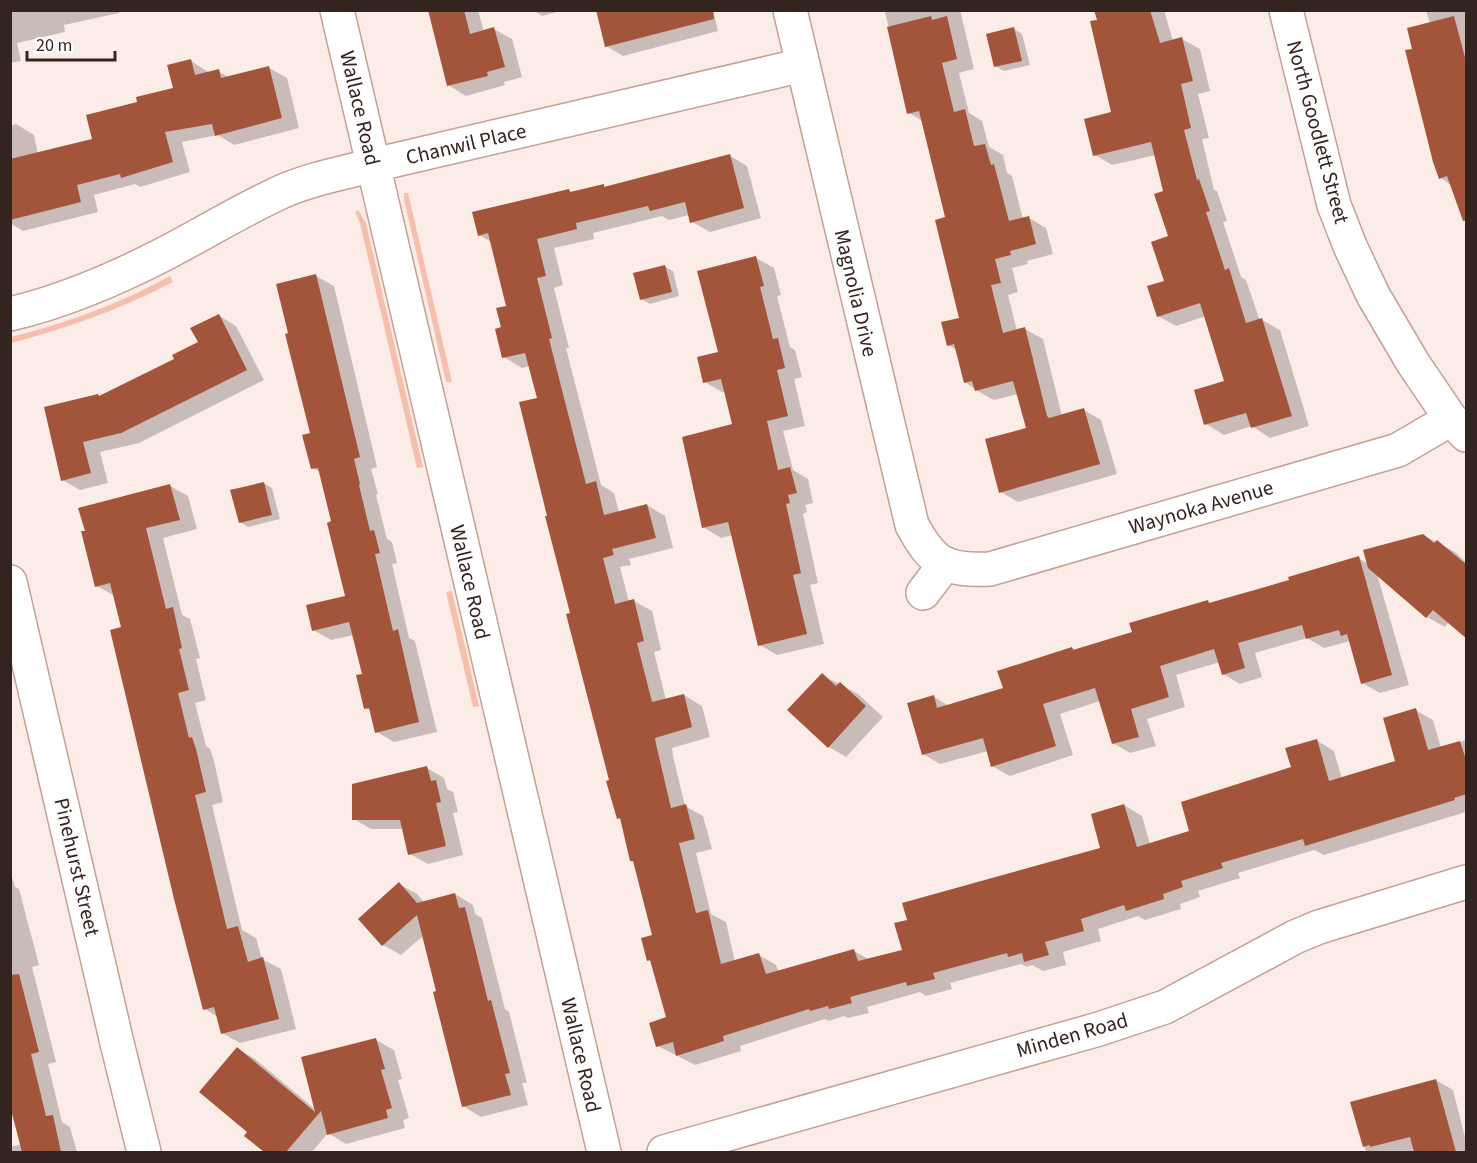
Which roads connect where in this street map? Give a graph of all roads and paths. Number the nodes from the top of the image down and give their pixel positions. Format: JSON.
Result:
{"nodes":[{"id":1,"x":338,"y":10,"type":"edge"},
{"id":2,"x":790,"y":10,"type":"edge"},
{"id":3,"x":1286,"y":10,"type":"edge"},
{"id":4,"x":803,"y":65,"type":"junction"},
{"id":5,"x":374,"y":165,"type":"junction"},
{"id":6,"x":10,"y":314,"type":"edge"},
{"id":7,"x":1459,"y":427,"type":"edge"},
{"id":8,"x":945,"y":564,"type":"junction"},
{"id":9,"x":10,"y":582,"type":"edge"},
{"id":10,"x":923,"y":594,"type":"dead end"},
{"id":11,"x":1467,"y":882,"type":"edge"},
{"id":12,"x":144,"y":1152,"type":"edge"},
{"id":13,"x":604,"y":1152,"type":"edge"},
{"id":14,"x":664,"y":1152,"type":"edge"}],
"edges":[{"from":1,"to":5,"type":"street","name":"Wallace Road"},
{"from":2,"to":4,"type":"street","name":"Magnolia Drive"},
{"from":3,"to":7,"type":"street","name":"North Goodlett Street"},
{"from":4,"to":5,"type":"street","name":"Chanwil Place"},
{"from":4,"to":8,"type":"street","name":"Magnolia Drive"},
{"from":5,"to":6,"type":"street","name":"Chanwil Place"},
{"from":5,"to":13,"type":"street","name":"Wallace Road"},
{"from":7,"to":8,"type":"street","name":"Waynoka Avenue"},
{"from":8,"to":10,"type":"street"},
{"from":9,"to":12,"type":"street","name":"Pinehurst Street"},
{"from":11,"to":14,"type":"street","name":"Minden Road"}]}
